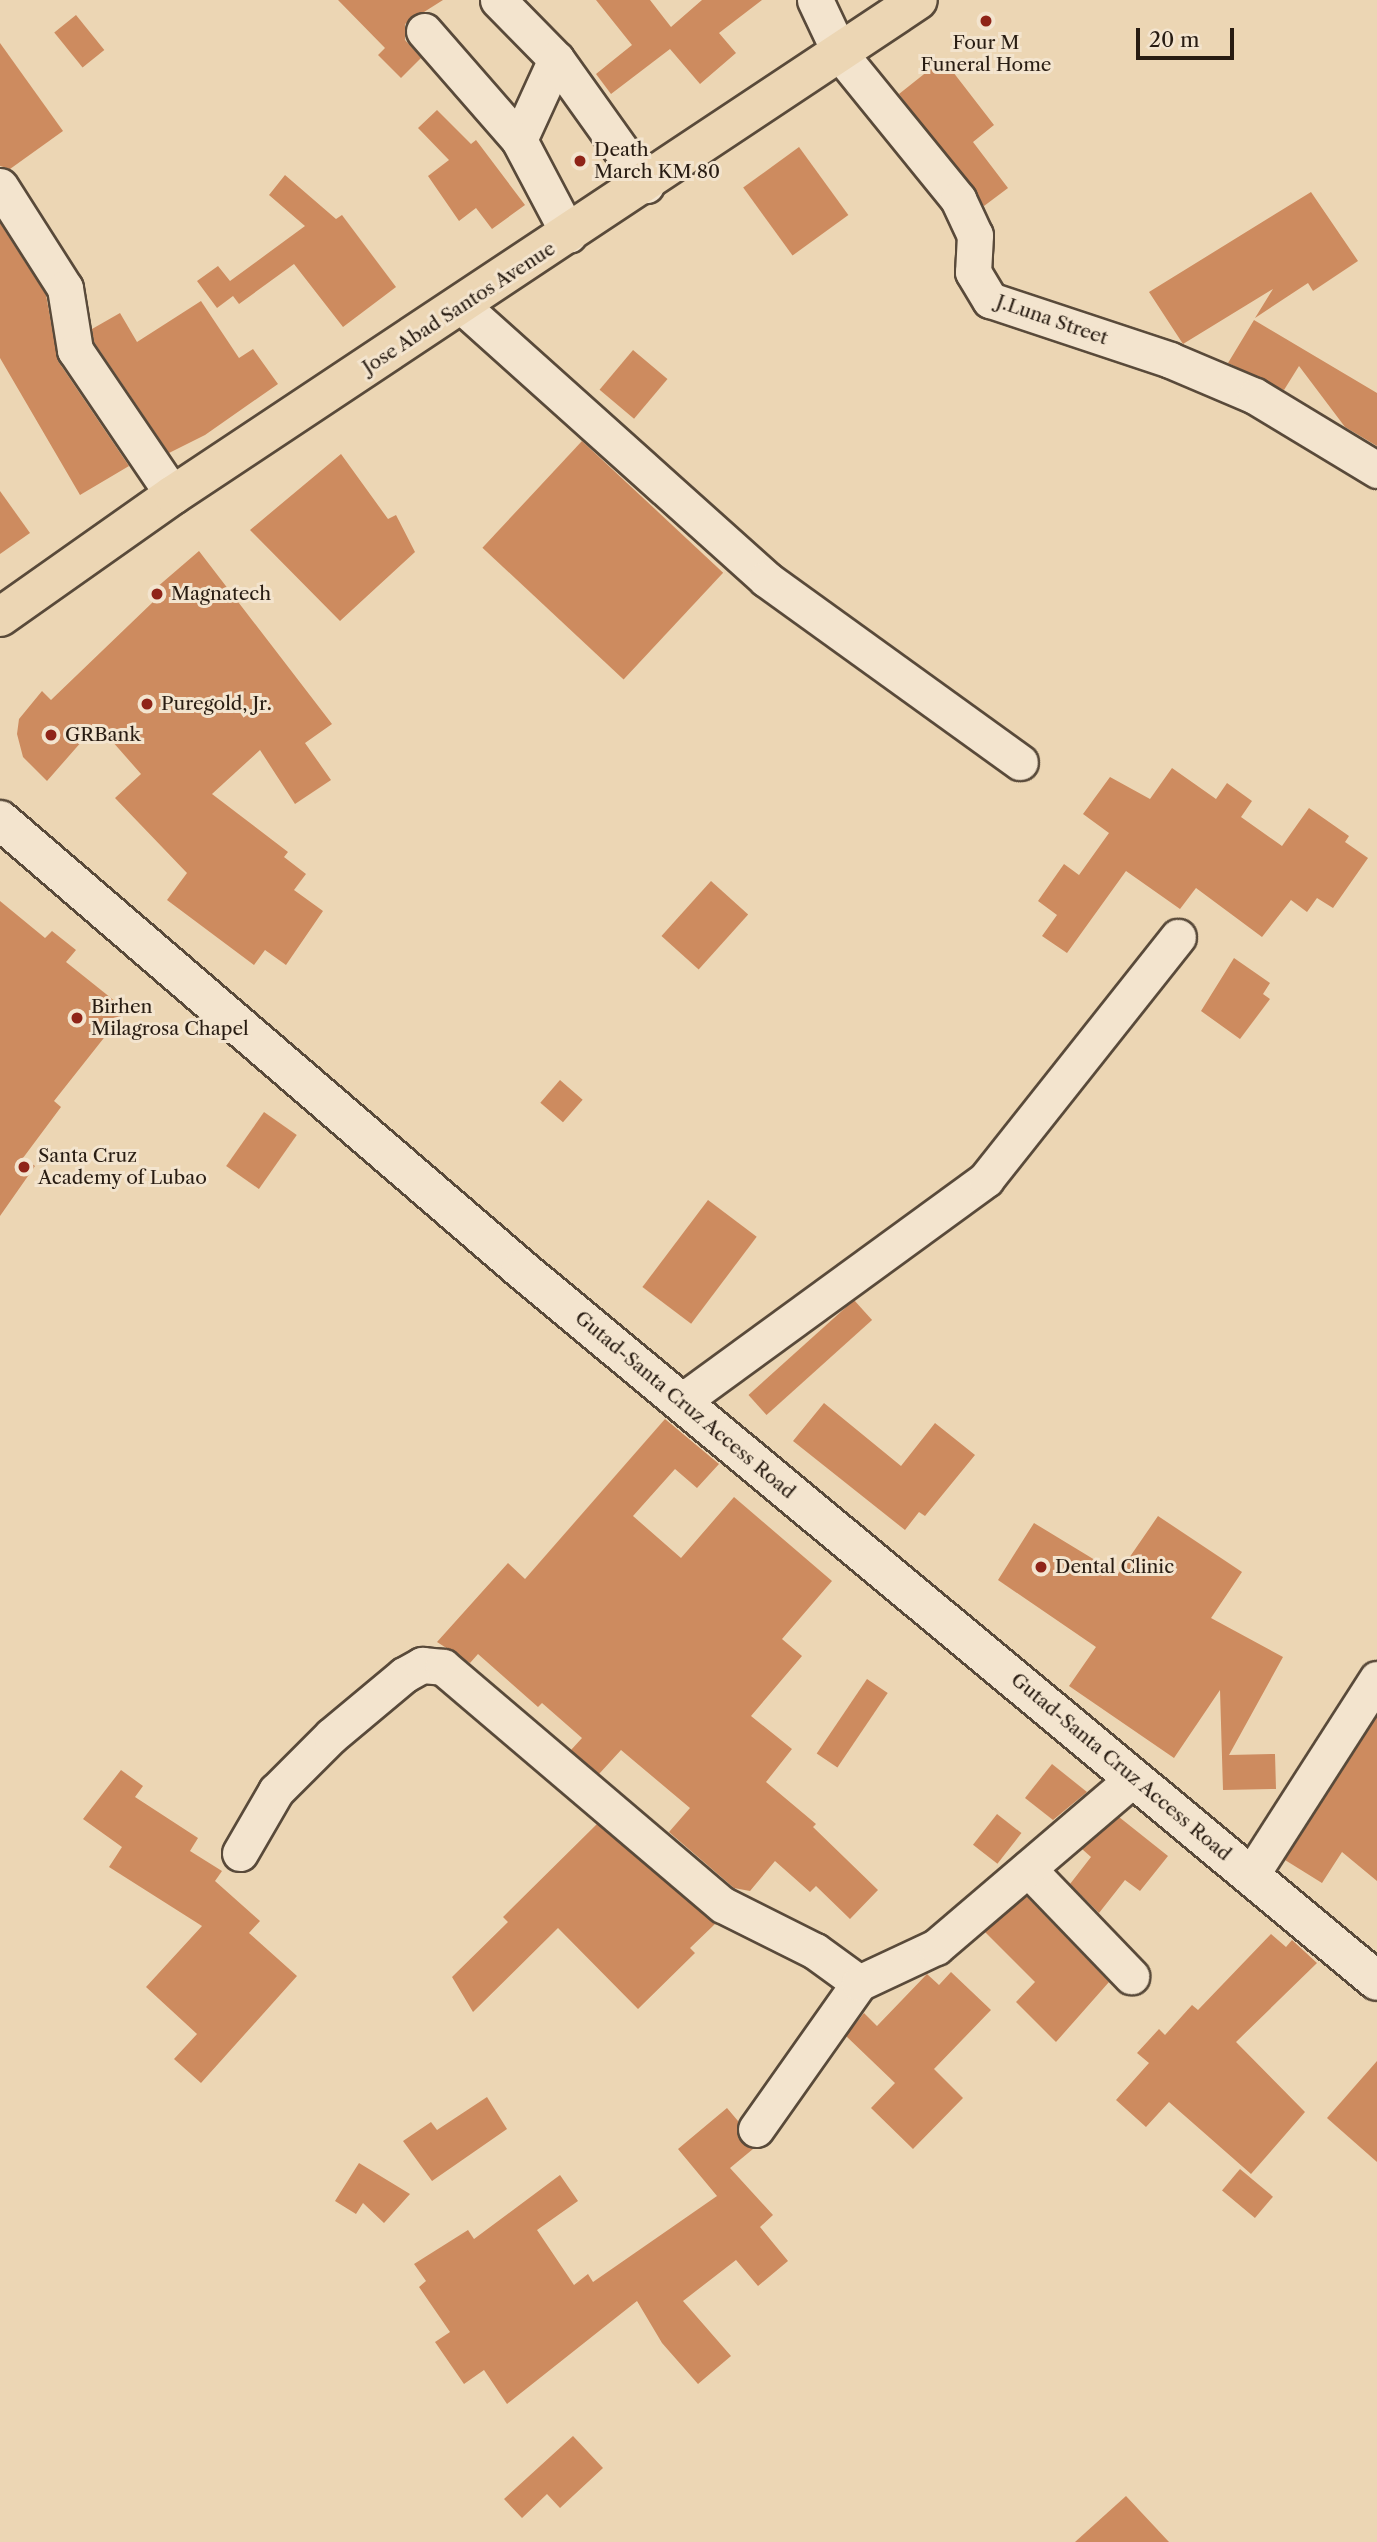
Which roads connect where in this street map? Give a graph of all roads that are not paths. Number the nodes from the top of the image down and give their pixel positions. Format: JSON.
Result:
{"nodes":[{"id":1,"x":498,"y":0,"type":"edge"},
{"id":2,"x":815,"y":0,"type":"edge"},
{"id":3,"x":918,"y":0,"type":"edge"},
{"id":4,"x":424,"y":31,"type":"dead end"},
{"id":5,"x":841,"y":55,"type":"junction"},
{"id":6,"x":556,"y":59,"type":"junction"},
{"id":7,"x":519,"y":140,"type":"junction"},
{"id":8,"x":646,"y":185,"type":"junction"},
{"id":9,"x":0,"y":186,"type":"edge"},
{"id":10,"x":569,"y":236,"type":"junction"},
{"id":11,"x":462,"y":306,"type":"junction"},
{"id":12,"x":1377,"y":470,"type":"edge"},
{"id":13,"x":173,"y":495,"type":"junction"},
{"id":14,"x":0,"y":617,"type":"edge"},
{"id":15,"x":1020,"y":762,"type":"dead end"},
{"id":16,"x":0,"y":820,"type":"edge"},
{"id":17,"x":1178,"y":937,"type":"dead end"},
{"id":18,"x":682,"y":1401,"type":"junction"},
{"id":19,"x":1377,"y":1679,"type":"edge"},
{"id":20,"x":1134,"y":1778,"type":"junction"},
{"id":21,"x":240,"y":1853,"type":"dead end"},
{"id":22,"x":1028,"y":1869,"type":"junction"},
{"id":23,"x":1251,"y":1875,"type":"junction"},
{"id":24,"x":1131,"y":1976,"type":"dead end"},
{"id":25,"x":1377,"y":1981,"type":"edge"},
{"id":26,"x":859,"y":1983,"type":"junction"},
{"id":27,"x":756,"y":2129,"type":"dead end"}],
"edges":[{"from":1,"to":6,"type":"street"},
{"from":2,"to":5,"type":"street","name":"J.Luna Street"},
{"from":3,"to":5,"type":"main road","name":"Jose Abad Santos Avenue"},
{"from":4,"to":7,"type":"street"},
{"from":5,"to":8,"type":"main road","name":"Jose Abad Santos Avenue"},
{"from":5,"to":12,"type":"street","name":"J.Luna Street"},
{"from":6,"to":7,"type":"street"},
{"from":6,"to":8,"type":"street"},
{"from":7,"to":10,"type":"street"},
{"from":8,"to":10,"type":"main road","name":"Jose Abad Santos Avenue"},
{"from":9,"to":13,"type":"street"},
{"from":10,"to":11,"type":"main road","name":"Jose Abad Santos Avenue"},
{"from":11,"to":13,"type":"main road","name":"Jose Abad Santos Avenue"},
{"from":11,"to":15,"type":"street"},
{"from":13,"to":14,"type":"main road","name":"Jose Abad Santos Avenue"},
{"from":16,"to":18,"type":"main road","name":"Gutad-Santa Cruz Access Road"},
{"from":17,"to":18,"type":"street"},
{"from":18,"to":20,"type":"main road","name":"Gutad-Santa Cruz Access Road"},
{"from":19,"to":23,"type":"street"},
{"from":20,"to":22,"type":"street"},
{"from":20,"to":23,"type":"main road","name":"Gutad-Santa Cruz Access Road"},
{"from":21,"to":26,"type":"street"},
{"from":22,"to":24,"type":"street"},
{"from":22,"to":26,"type":"street"},
{"from":23,"to":25,"type":"main road","name":"Gutad-Santa Cruz Access Road"},
{"from":26,"to":27,"type":"street"}]}
